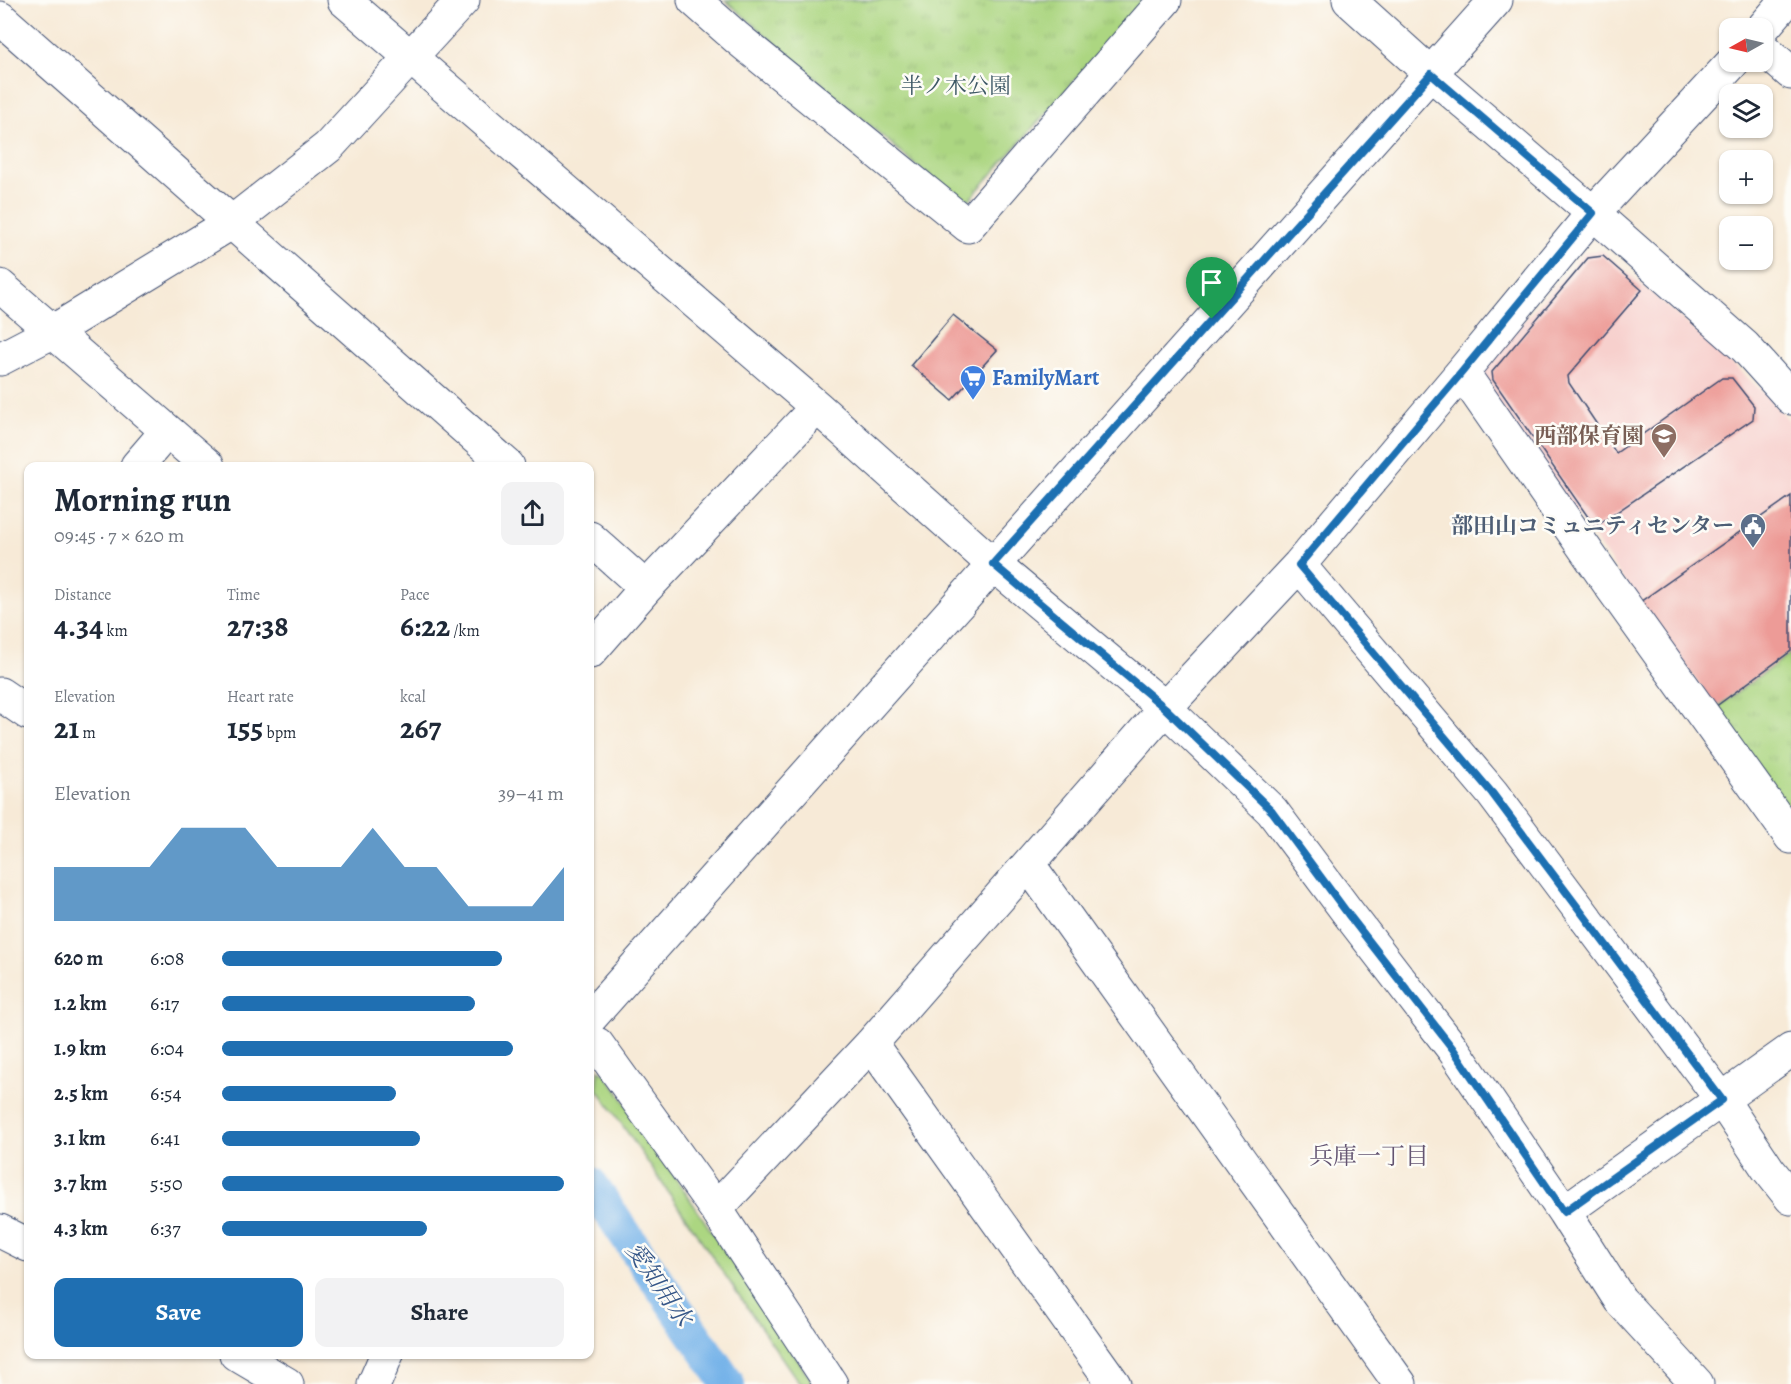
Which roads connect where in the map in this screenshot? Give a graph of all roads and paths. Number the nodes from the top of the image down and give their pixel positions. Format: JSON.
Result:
{"nodes":[{"id":1,"x":344,"y":0,"type":"edge"},
{"id":2,"x":463,"y":0,"type":"edge"},
{"id":3,"x":694,"y":0,"type":"edge"},
{"id":4,"x":1165,"y":0,"type":"edge"},
{"id":5,"x":1349,"y":0,"type":"edge"},
{"id":6,"x":1496,"y":0,"type":"edge"},
{"id":7,"x":1787,"y":0,"type":"edge"},
{"id":8,"x":0,"y":18,"type":"edge"},
{"id":9,"x":1771,"y":18,"type":"edge"},
{"id":10,"x":1773,"y":57,"type":"edge"},
{"id":11,"x":410,"y":58,"type":"junction"},
{"id":12,"x":1724,"y":72,"type":"edge"},
{"id":13,"x":1791,"y":73,"type":"edge"},
{"id":14,"x":1431,"y":74,"type":"junction"},
{"id":15,"x":1593,"y":213,"type":"junction"},
{"id":16,"x":231,"y":223,"type":"junction"},
{"id":17,"x":0,"y":286,"type":"edge"},
{"id":18,"x":52,"y":332,"type":"junction"},
{"id":19,"x":0,"y":359,"type":"edge"},
{"id":20,"x":1462,"y":372,"type":"junction"},
{"id":21,"x":1791,"y":398,"type":"edge"},
{"id":22,"x":817,"y":407,"type":"junction"},
{"id":23,"x":167,"y":431,"type":"junction"},
{"id":24,"x":140,"y":462,"type":"edge"},
{"id":25,"x":203,"y":462,"type":"edge"},
{"id":26,"x":503,"y":462,"type":"edge"},
{"id":27,"x":594,"y":542,"type":"edge"},
{"id":28,"x":993,"y":564,"type":"junction"},
{"id":29,"x":1299,"y":565,"type":"junction"},
{"id":30,"x":646,"y":588,"type":"junction"},
{"id":31,"x":594,"y":647,"type":"edge"},
{"id":32,"x":0,"y":694,"type":"edge"},
{"id":33,"x":1165,"y":708,"type":"junction"},
{"id":34,"x":24,"y":710,"type":"edge"},
{"id":35,"x":1791,"y":837,"type":"edge"},
{"id":36,"x":1029,"y":865,"type":"junction"},
{"id":37,"x":594,"y":1013,"type":"edge"},
{"id":38,"x":594,"y":1043,"type":"edge"},
{"id":39,"x":871,"y":1044,"type":"junction"},
{"id":40,"x":1791,"y":1050,"type":"edge"},
{"id":41,"x":1722,"y":1100,"type":"junction"},
{"id":42,"x":1791,"y":1198,"type":"edge"},
{"id":43,"x":716,"y":1209,"type":"junction"},
{"id":44,"x":1564,"y":1212,"type":"junction"},
{"id":45,"x":0,"y":1231,"type":"edge"},
{"id":46,"x":24,"y":1243,"type":"edge"},
{"id":47,"x":244,"y":1359,"type":"edge"},
{"id":48,"x":385,"y":1359,"type":"edge"},
{"id":49,"x":287,"y":1384,"type":"edge"},
{"id":50,"x":374,"y":1384,"type":"edge"},
{"id":51,"x":831,"y":1384,"type":"edge"},
{"id":52,"x":1114,"y":1384,"type":"edge"},
{"id":53,"x":1400,"y":1384,"type":"edge"},
{"id":54,"x":1696,"y":1384,"type":"edge"}],
"edges":[{"from":1,"to":11,"type":"street"},
{"from":2,"to":11,"type":"street"},
{"from":3,"to":4,"type":"street"},
{"from":5,"to":14,"type":"street"},
{"from":6,"to":14,"type":"street"},
{"from":7,"to":9,"type":"street"},
{"from":8,"to":16,"type":"street"},
{"from":10,"to":13,"type":"street"},
{"from":11,"to":16,"type":"street"},
{"from":11,"to":22,"type":"street"},
{"from":12,"to":15,"type":"street"},
{"from":14,"to":15,"type":"street"},
{"from":14,"to":28,"type":"street"},
{"from":15,"to":20,"type":"street"},
{"from":15,"to":21,"type":"street"},
{"from":16,"to":18,"type":"street"},
{"from":16,"to":26,"type":"street"},
{"from":17,"to":18,"type":"street"},
{"from":18,"to":19,"type":"street"},
{"from":18,"to":23,"type":"street"},
{"from":20,"to":29,"type":"street"},
{"from":20,"to":35,"type":"street"},
{"from":22,"to":28,"type":"street"},
{"from":22,"to":30,"type":"street"},
{"from":23,"to":24,"type":"street"},
{"from":23,"to":25,"type":"street"},
{"from":27,"to":30,"type":"street"},
{"from":28,"to":33,"type":"street"},
{"from":28,"to":37,"type":"street"},
{"from":29,"to":33,"type":"street"},
{"from":29,"to":41,"type":"street"},
{"from":30,"to":31,"type":"street"},
{"from":32,"to":34,"type":"street"},
{"from":33,"to":36,"type":"street"},
{"from":33,"to":44,"type":"street"},
{"from":36,"to":39,"type":"street"},
{"from":36,"to":53,"type":"street"},
{"from":38,"to":43,"type":"street"},
{"from":39,"to":43,"type":"street"},
{"from":39,"to":52,"type":"street"},
{"from":40,"to":41,"type":"street"},
{"from":41,"to":42,"type":"street"},
{"from":41,"to":44,"type":"street"},
{"from":43,"to":51,"type":"street"},
{"from":44,"to":54,"type":"street"},
{"from":45,"to":46,"type":"street"},
{"from":47,"to":49,"type":"street"},
{"from":48,"to":50,"type":"street"}]}
